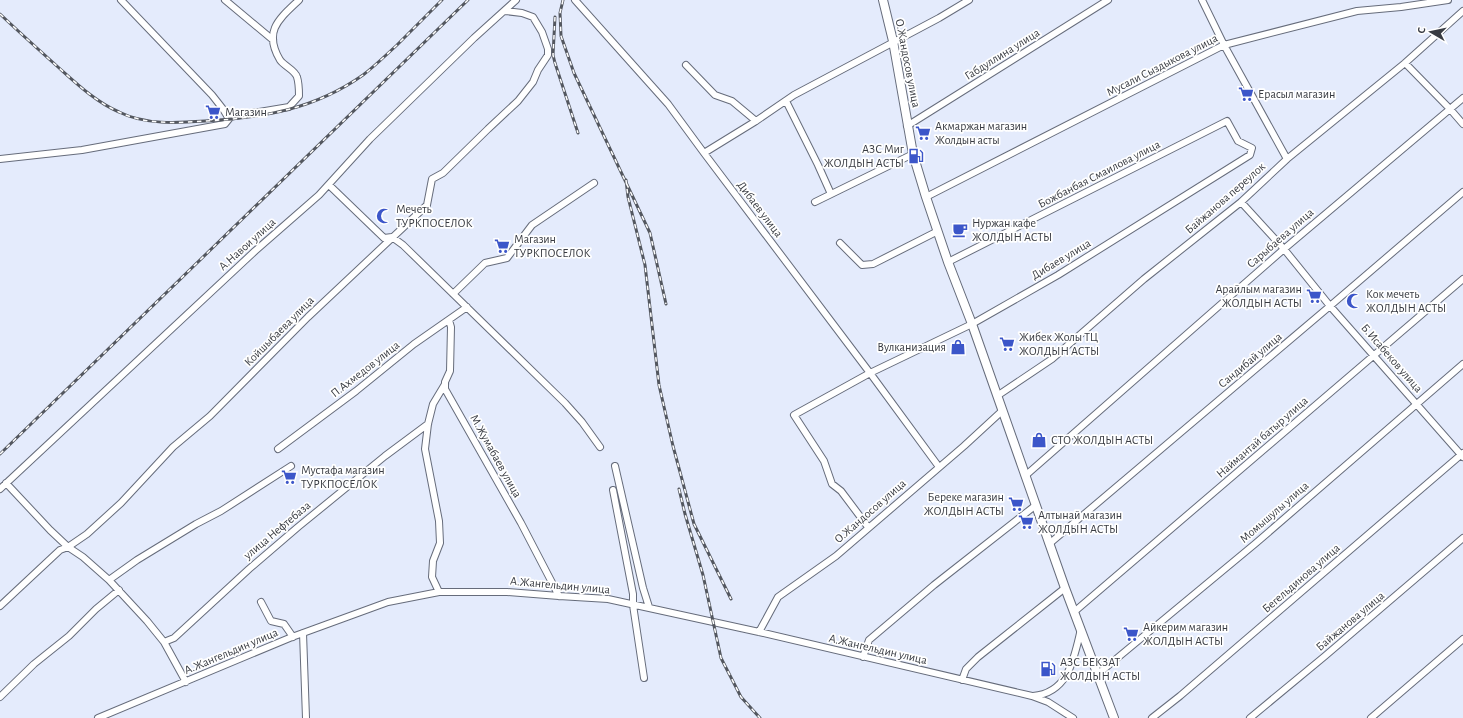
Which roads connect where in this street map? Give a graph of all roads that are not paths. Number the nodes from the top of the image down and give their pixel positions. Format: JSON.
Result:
{"nodes":[{"id":1,"x":121,"y":0,"type":"edge"},
{"id":2,"x":225,"y":0,"type":"edge"},
{"id":3,"x":299,"y":0,"type":"edge"},
{"id":4,"x":516,"y":0,"type":"edge"},
{"id":5,"x":883,"y":0,"type":"edge"},
{"id":6,"x":969,"y":0,"type":"edge"},
{"id":7,"x":1108,"y":0,"type":"edge"},
{"id":8,"x":1202,"y":0,"type":"edge"},
{"id":9,"x":1388,"y":0,"type":"edge"},
{"id":10,"x":1448,"y":0,"type":"edge"},
{"id":11,"x":576,"y":1,"type":"edge"},
{"id":12,"x":1390,"y":8,"type":"junction"},
{"id":13,"x":1463,"y":10,"type":"edge"},
{"id":14,"x":505,"y":11,"type":"junction"},
{"id":15,"x":272,"y":40,"type":"junction"},
{"id":16,"x":893,"y":42,"type":"junction"},
{"id":17,"x":1224,"y":45,"type":"junction"},
{"id":18,"x":1405,"y":63,"type":"junction"},
{"id":19,"x":686,"y":64,"type":"dead end"},
{"id":20,"x":1463,"y":98,"type":"edge"},
{"id":21,"x":786,"y":100,"type":"junction"},
{"id":22,"x":1450,"y":109,"type":"junction"},
{"id":23,"x":228,"y":117,"type":"junction"},
{"id":24,"x":756,"y":121,"type":"junction"},
{"id":25,"x":1463,"y":124,"type":"edge"},
{"id":26,"x":907,"y":126,"type":"junction"},
{"id":27,"x":1252,"y":148,"type":"joint"},
{"id":28,"x":704,"y":153,"type":"junction"},
{"id":29,"x":913,"y":154,"type":"junction"},
{"id":30,"x":0,"y":159,"type":"edge"},
{"id":31,"x":1286,"y":159,"type":"junction"},
{"id":32,"x":594,"y":183,"type":"dead end"},
{"id":33,"x":330,"y":185,"type":"junction"},
{"id":34,"x":1463,"y":192,"type":"edge"},
{"id":35,"x":831,"y":194,"type":"junction"},
{"id":36,"x":926,"y":197,"type":"junction"},
{"id":37,"x":815,"y":202,"type":"dead end"},
{"id":38,"x":1241,"y":202,"type":"junction"},
{"id":39,"x":938,"y":231,"type":"junction"},
{"id":40,"x":392,"y":237,"type":"junction"},
{"id":41,"x":840,"y":242,"type":"dead end"},
{"id":42,"x":1284,"y":249,"type":"junction"},
{"id":43,"x":948,"y":262,"type":"junction"},
{"id":44,"x":1463,"y":279,"type":"edge"},
{"id":45,"x":453,"y":294,"type":"junction"},
{"id":46,"x":1330,"y":306,"type":"junction"},
{"id":47,"x":467,"y":307,"type":"junction"},
{"id":48,"x":449,"y":320,"type":"junction"},
{"id":49,"x":972,"y":324,"type":"junction"},
{"id":50,"x":1374,"y":355,"type":"junction"},
{"id":51,"x":1463,"y":364,"type":"edge"},
{"id":52,"x":870,"y":373,"type":"junction"},
{"id":53,"x":445,"y":382,"type":"junction"},
{"id":54,"x":997,"y":396,"type":"junction"},
{"id":55,"x":1416,"y":403,"type":"junction"},
{"id":56,"x":1002,"y":411,"type":"junction"},
{"id":57,"x":428,"y":424,"type":"junction"},
{"id":58,"x":600,"y":447,"type":"dead end"},
{"id":59,"x":278,"y":450,"type":"dead end"},
{"id":60,"x":1462,"y":455,"type":"edge"},
{"id":61,"x":291,"y":466,"type":"dead end"},
{"id":62,"x":615,"y":466,"type":"dead end"},
{"id":63,"x":939,"y":467,"type":"junction"},
{"id":64,"x":1025,"y":476,"type":"junction"},
{"id":65,"x":6,"y":483,"type":"junction"},
{"id":66,"x":0,"y":489,"type":"edge"},
{"id":67,"x":613,"y":490,"type":"dead end"},
{"id":68,"x":1036,"y":505,"type":"junction"},
{"id":69,"x":868,"y":527,"type":"junction"},
{"id":70,"x":1463,"y":538,"type":"edge"},
{"id":71,"x":1049,"y":544,"type":"junction"},
{"id":72,"x":68,"y":547,"type":"junction"},
{"id":73,"x":109,"y":580,"type":"junction"},
{"id":74,"x":1065,"y":588,"type":"junction"},
{"id":75,"x":119,"y":590,"type":"junction"},
{"id":76,"x":439,"y":592,"type":"junction"},
{"id":77,"x":560,"y":596,"type":"junction"},
{"id":78,"x":261,"y":602,"type":"dead end"},
{"id":79,"x":633,"y":605,"type":"junction"},
{"id":80,"x":0,"y":606,"type":"edge"},
{"id":81,"x":649,"y":607,"type":"junction"},
{"id":82,"x":1074,"y":612,"type":"junction"},
{"id":83,"x":1081,"y":629,"type":"junction"},
{"id":84,"x":759,"y":632,"type":"junction"},
{"id":85,"x":303,"y":633,"type":"junction"},
{"id":86,"x":293,"y":637,"type":"junction"},
{"id":87,"x":1463,"y":639,"type":"edge"},
{"id":88,"x":164,"y":642,"type":"junction"},
{"id":89,"x":863,"y":657,"type":"junction"},
{"id":90,"x":1098,"y":674,"type":"junction"},
{"id":91,"x":644,"y":678,"type":"dead end"},
{"id":92,"x":962,"y":680,"type":"junction"},
{"id":93,"x":186,"y":682,"type":"junction"},
{"id":94,"x":1032,"y":696,"type":"junction"},
{"id":95,"x":0,"y":697,"type":"edge"},
{"id":96,"x":98,"y":718,"type":"edge"},
{"id":97,"x":306,"y":718,"type":"edge"},
{"id":98,"x":1073,"y":718,"type":"edge"},
{"id":99,"x":1114,"y":718,"type":"edge"},
{"id":100,"x":1152,"y":718,"type":"edge"},
{"id":101,"x":1250,"y":718,"type":"edge"},
{"id":102,"x":1370,"y":718,"type":"edge"}],
"edges":[{"from":1,"to":23,"type":"street"},
{"from":2,"to":15,"type":"street"},
{"from":3,"to":15,"type":"street"},
{"from":4,"to":14,"type":"street","name":"А.Навои улица"},
{"from":5,"to":16,"type":"main road","name":"О.Жандосов улица"},
{"from":6,"to":16,"type":"street"},
{"from":7,"to":26,"type":"street","name":"Габдуллина улица"},
{"from":8,"to":17,"type":"street"},
{"from":9,"to":12,"type":"street"},
{"from":10,"to":12,"type":"street","name":"Мусали Сыздыкова улица"},
{"from":11,"to":28,"type":"street","name":"Дибаев улица"},
{"from":12,"to":17,"type":"street","name":"Мусали Сыздыкова улица"},
{"from":13,"to":18,"type":"street","name":"Байжанова переулок"},
{"from":14,"to":33,"type":"street","name":"А.Навои улица"},
{"from":14,"to":40,"type":"street","name":"Койшыбаева улица"},
{"from":15,"to":23,"type":"street"},
{"from":16,"to":21,"type":"street"},
{"from":16,"to":26,"type":"main road","name":"О.Жандосов улица"},
{"from":17,"to":31,"type":"street"},
{"from":17,"to":36,"type":"street","name":"Мусали Сыздыкова улица"},
{"from":18,"to":22,"type":"street"},
{"from":18,"to":31,"type":"street","name":"Байжанова переулок"},
{"from":19,"to":24,"type":"street"},
{"from":20,"to":22,"type":"street","name":"Сарыбаева улица"},
{"from":21,"to":24,"type":"street"},
{"from":21,"to":35,"type":"street"},
{"from":22,"to":25,"type":"street"},
{"from":22,"to":42,"type":"street","name":"Сарыбаева улица"},
{"from":23,"to":30,"type":"street"},
{"from":24,"to":28,"type":"street"},
{"from":26,"to":29,"type":"main road","name":"О.Жандосов улица"},
{"from":27,"to":43,"type":"street","name":"Божбанбая Смаилова улица"},
{"from":27,"to":49,"type":"street","name":"Дибаев улица"},
{"from":28,"to":52,"type":"street","name":"Дибаев улица"},
{"from":29,"to":35,"type":"street"},
{"from":29,"to":36,"type":"main road","name":"О.Жандосов улица"},
{"from":31,"to":38,"type":"street","name":"Байжанова переулок"},
{"from":32,"to":45,"type":"street"},
{"from":33,"to":40,"type":"street"},
{"from":33,"to":65,"type":"street","name":"А.Навои улица"},
{"from":34,"to":46,"type":"street","name":"Сандибай улица"},
{"from":35,"to":37,"type":"street"},
{"from":36,"to":39,"type":"main road","name":"О.Жандосов улица"},
{"from":38,"to":42,"type":"street","name":"Б.Исабеков улица"},
{"from":38,"to":54,"type":"street","name":"Байжанова переулок"},
{"from":39,"to":41,"type":"street"},
{"from":39,"to":43,"type":"main road","name":"О.Жандосов улица"},
{"from":40,"to":45,"type":"street"},
{"from":40,"to":72,"type":"street","name":"Койшыбаева улица"},
{"from":42,"to":46,"type":"street","name":"Б.Исабеков улица"},
{"from":42,"to":64,"type":"street","name":"Сарыбаева улица"},
{"from":43,"to":49,"type":"main road","name":"О.Жандосов улица"},
{"from":44,"to":50,"type":"street","name":"Наймантай батыр улица"},
{"from":45,"to":47,"type":"street"},
{"from":46,"to":50,"type":"street","name":"Б.Исабеков улица"},
{"from":46,"to":71,"type":"street","name":"Сандибай улица"},
{"from":47,"to":48,"type":"street","name":"П.Ахмедов улица"},
{"from":47,"to":58,"type":"street"},
{"from":48,"to":53,"type":"street"},
{"from":48,"to":59,"type":"street","name":"П.Ахмедов улица"},
{"from":49,"to":52,"type":"street","name":"Дибаев улица"},
{"from":49,"to":54,"type":"main road","name":"О.Жандосов улица"},
{"from":50,"to":55,"type":"street","name":"Б.Исабеков улица"},
{"from":50,"to":82,"type":"street","name":"Наймантай батыр улица"},
{"from":51,"to":55,"type":"street","name":"Момышулы улица"},
{"from":52,"to":63,"type":"street","name":"Дибаев улица"},
{"from":52,"to":69,"type":"street","name":"Дибаев улица"},
{"from":53,"to":57,"type":"street"},
{"from":53,"to":77,"type":"street","name":"М.Жумабаев улица"},
{"from":54,"to":56,"type":"main road","name":"О.Жандосов улица"},
{"from":55,"to":60,"type":"street","name":"Б.Исабеков улица"},
{"from":55,"to":90,"type":"street","name":"Момышулы улица"},
{"from":56,"to":63,"type":"street","name":"О.Жандосов улица"},
{"from":56,"to":64,"type":"main road","name":"О.Жандосов улица"},
{"from":57,"to":76,"type":"street"},
{"from":57,"to":88,"type":"street","name":"улица Нефтебаза"},
{"from":60,"to":100,"type":"street","name":"Бегельдинова улица"},
{"from":61,"to":73,"type":"street"},
{"from":62,"to":81,"type":"street"},
{"from":63,"to":69,"type":"street","name":"О.Жандосов улица"},
{"from":64,"to":68,"type":"main road","name":"О.Жандосов улица"},
{"from":65,"to":66,"type":"street","name":"А.Навои улица"},
{"from":65,"to":72,"type":"street"},
{"from":67,"to":79,"type":"street"},
{"from":68,"to":71,"type":"main road","name":"О.Жандосов улица"},
{"from":68,"to":89,"type":"street"},
{"from":69,"to":84,"type":"street","name":"О.Жандосов улица"},
{"from":70,"to":101,"type":"street","name":"Байжанова улица"},
{"from":71,"to":74,"type":"main road","name":"О.Жандосов улица"},
{"from":72,"to":73,"type":"street"},
{"from":72,"to":80,"type":"street","name":"Койшыбаева улица"},
{"from":73,"to":75,"type":"street"},
{"from":74,"to":82,"type":"main road","name":"О.Жандосов улица"},
{"from":74,"to":92,"type":"street"},
{"from":75,"to":88,"type":"street"},
{"from":75,"to":95,"type":"street"},
{"from":76,"to":77,"type":"street","name":"А.Жангельдин улица"},
{"from":76,"to":85,"type":"street","name":"А.Жангельдин улица"},
{"from":77,"to":79,"type":"street","name":"А.Жангельдин улица"},
{"from":78,"to":86,"type":"street"},
{"from":79,"to":81,"type":"street","name":"А.Жангельдин улица"},
{"from":79,"to":91,"type":"street"},
{"from":81,"to":84,"type":"street","name":"А.Жангельдин улица"},
{"from":82,"to":83,"type":"main road","name":"О.Жандосов улица"},
{"from":83,"to":90,"type":"main road","name":"О.Жандосов улица"},
{"from":83,"to":94,"type":"street"},
{"from":84,"to":89,"type":"street","name":"А.Жангельдин улица"},
{"from":85,"to":86,"type":"street","name":"А.Жангельдин улица"},
{"from":85,"to":97,"type":"street"},
{"from":86,"to":93,"type":"street","name":"А.Жангельдин улица"},
{"from":87,"to":102,"type":"street"},
{"from":88,"to":93,"type":"street"},
{"from":89,"to":92,"type":"street","name":"А.Жангельдин улица"},
{"from":90,"to":99,"type":"main road","name":"О.Жандосов улица"},
{"from":92,"to":94,"type":"street","name":"А.Жангельдин улица"},
{"from":93,"to":96,"type":"street","name":"А.Жангельдин улица"},
{"from":94,"to":98,"type":"street","name":"А.Жангельдин улица"}]}
